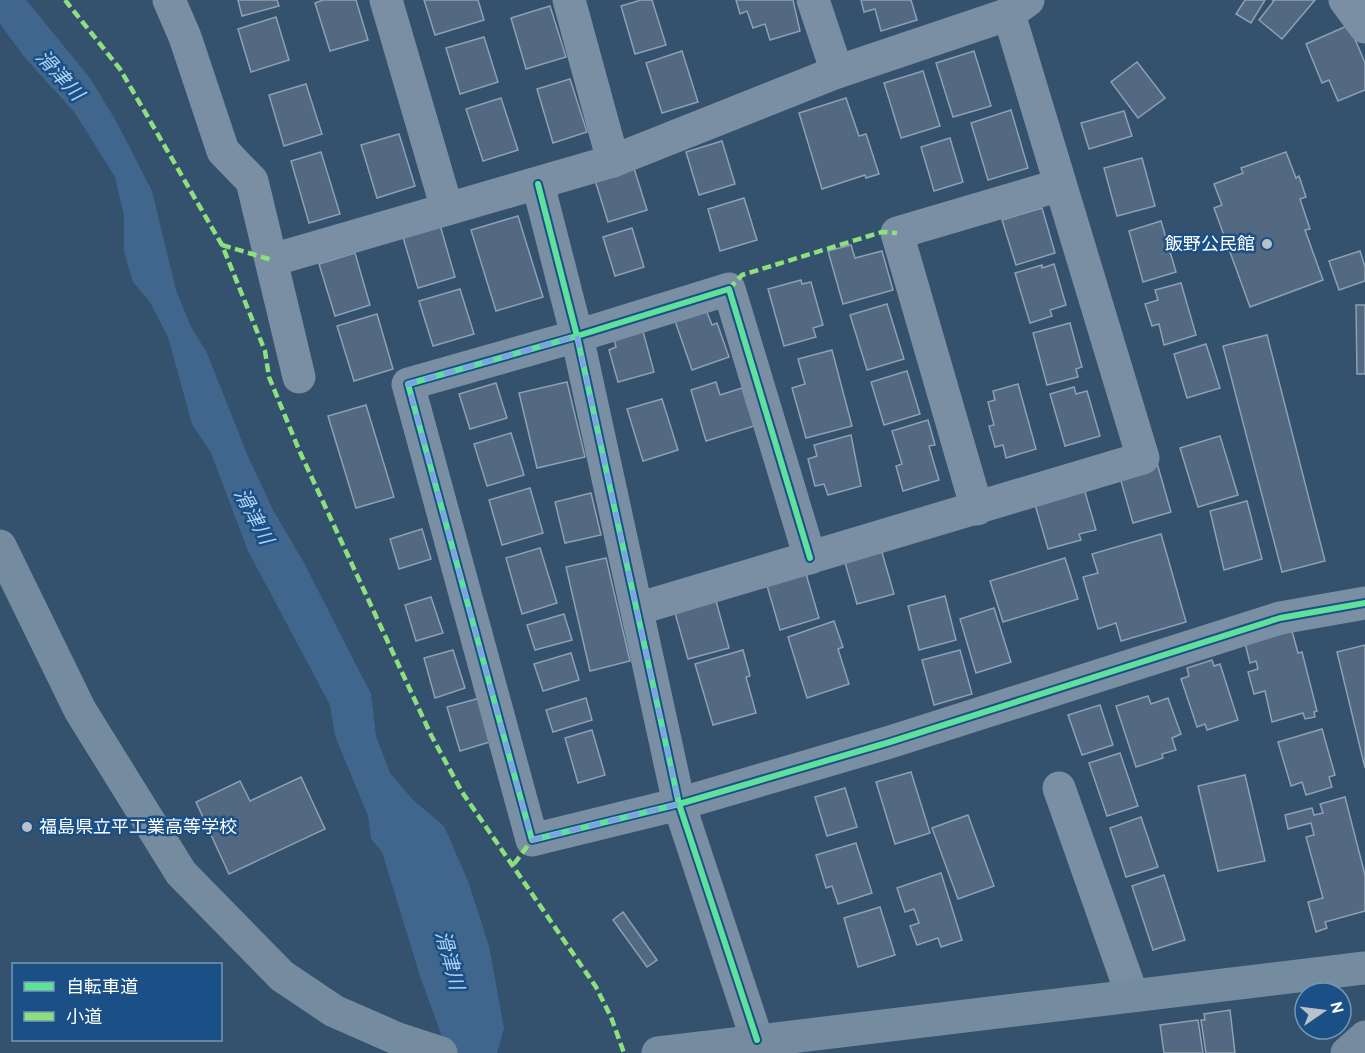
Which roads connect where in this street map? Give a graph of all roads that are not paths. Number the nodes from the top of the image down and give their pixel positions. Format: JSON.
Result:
{"nodes":[{"id":1,"x":169,"y":0,"type":"edge"},
{"id":2,"x":386,"y":0,"type":"edge"},
{"id":3,"x":569,"y":0,"type":"edge"},
{"id":4,"x":813,"y":0,"type":"edge"},
{"id":5,"x":1345,"y":0,"type":"edge"},
{"id":6,"x":1018,"y":7,"type":"edge"},
{"id":7,"x":1365,"y":27,"type":"edge"},
{"id":8,"x":837,"y":72,"type":"junction"},
{"id":9,"x":613,"y":161,"type":"junction"},
{"id":10,"x":538,"y":184,"type":"junction"},
{"id":11,"x":1060,"y":185,"type":"junction"},
{"id":12,"x":447,"y":210,"type":"junction"},
{"id":13,"x":272,"y":260,"type":"junction"},
{"id":14,"x":577,"y":336,"type":"junction"},
{"id":15,"x":299,"y":377,"type":"dead end"},
{"id":16,"x":977,"y":509,"type":"junction"},
{"id":17,"x":0,"y":546,"type":"edge"},
{"id":18,"x":810,"y":558,"type":"junction"},
{"id":19,"x":1365,"y":603,"type":"edge"},
{"id":20,"x":637,"y":609,"type":"junction"},
{"id":21,"x":1059,"y":788,"type":"dead end"},
{"id":22,"x":679,"y":804,"type":"junction"},
{"id":23,"x":1365,"y":968,"type":"edge"},
{"id":24,"x":1132,"y":995,"type":"junction"},
{"id":25,"x":1365,"y":1037,"type":"edge"},
{"id":26,"x":757,"y":1040,"type":"junction"},
{"id":27,"x":441,"y":1053,"type":"edge"},
{"id":28,"x":658,"y":1053,"type":"edge"},
{"id":29,"x":1347,"y":1053,"type":"edge"}],
"edges":[{"from":1,"to":13,"type":"street"},
{"from":2,"to":12,"type":"street"},
{"from":3,"to":9,"type":"street"},
{"from":4,"to":8,"type":"street"},
{"from":5,"to":7,"type":"street"},
{"from":6,"to":8,"type":"street"},
{"from":6,"to":11,"type":"street"},
{"from":8,"to":9,"type":"street"},
{"from":9,"to":10,"type":"street"},
{"from":10,"to":12,"type":"street"},
{"from":10,"to":14,"type":"street"},
{"from":11,"to":16,"type":"street"},
{"from":11,"to":16,"type":"street"},
{"from":12,"to":13,"type":"street"},
{"from":13,"to":15,"type":"street"},
{"from":14,"to":18,"type":"street"},
{"from":14,"to":20,"type":"street"},
{"from":14,"to":22,"type":"street"},
{"from":16,"to":18,"type":"street"},
{"from":17,"to":27,"type":"street"},
{"from":18,"to":20,"type":"street"},
{"from":19,"to":22,"type":"street"},
{"from":20,"to":22,"type":"street"},
{"from":21,"to":24,"type":"street"},
{"from":22,"to":26,"type":"street"},
{"from":23,"to":24,"type":"street"},
{"from":24,"to":26,"type":"street"},
{"from":25,"to":29,"type":"street"},
{"from":26,"to":28,"type":"street"}]}
